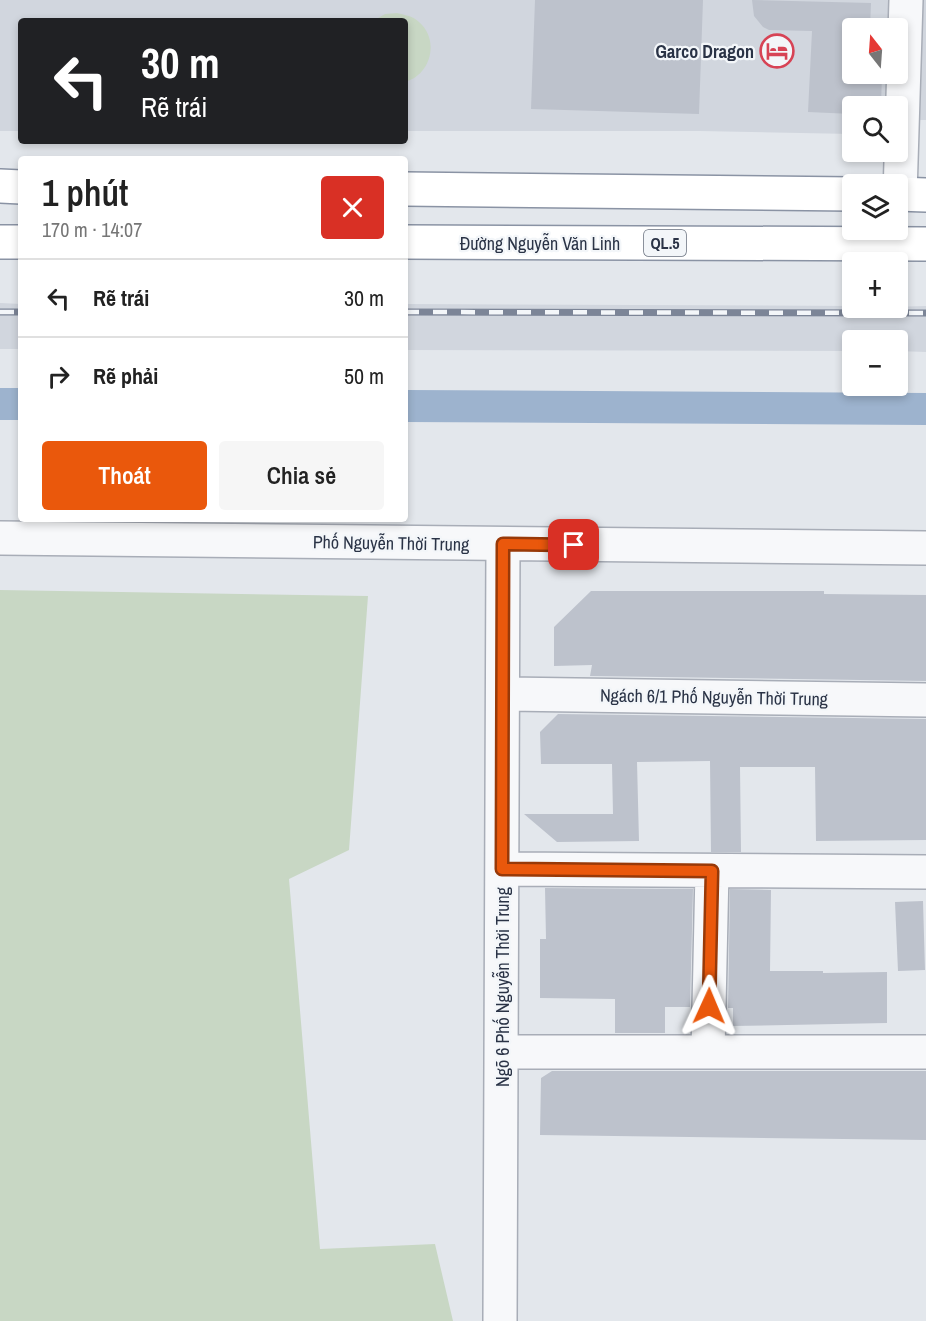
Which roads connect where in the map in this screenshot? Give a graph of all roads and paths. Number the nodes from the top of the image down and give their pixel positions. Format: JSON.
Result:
{"nodes":[{"id":1,"x":906,"y":0,"type":"edge"},
{"id":2,"x":908,"y":174,"type":"edge"},
{"id":3,"x":0,"y":186,"type":"edge"},
{"id":4,"x":18,"y":187,"type":"edge"},
{"id":5,"x":408,"y":189,"type":"edge"},
{"id":6,"x":505,"y":190,"type":"junction"},
{"id":7,"x":842,"y":194,"type":"edge"},
{"id":8,"x":0,"y":242,"type":"edge"},
{"id":9,"x":18,"y":242,"type":"edge"},
{"id":10,"x":408,"y":242,"type":"edge"},
{"id":11,"x":505,"y":242,"type":"junction"},
{"id":12,"x":926,"y":244,"type":"edge"},
{"id":13,"x":0,"y":538,"type":"edge"},
{"id":14,"x":503,"y":544,"type":"junction"},
{"id":15,"x":926,"y":548,"type":"edge"},
{"id":16,"x":503,"y":694,"type":"junction"},
{"id":17,"x":926,"y":700,"type":"edge"},
{"id":18,"x":502,"y":869,"type":"junction"},
{"id":19,"x":712,"y":871,"type":"junction"},
{"id":20,"x":926,"y":872,"type":"edge"},
{"id":21,"x":501,"y":1052,"type":"junction"},
{"id":22,"x":708,"y":1052,"type":"junction"},
{"id":23,"x":926,"y":1052,"type":"edge"},
{"id":24,"x":500,"y":1321,"type":"edge"}],
"edges":[{"from":1,"to":2,"type":"street"},
{"from":3,"to":4,"type":"highway"},
{"from":5,"to":6,"type":"highway"},
{"from":6,"to":7,"type":"highway"},
{"from":6,"to":11,"type":"highway"},
{"from":8,"to":9,"type":"highway"},
{"from":10,"to":11,"type":"highway","name":"Đường Nguyễn Văn Linh","number":"QL.5"},
{"from":11,"to":12,"type":"highway","name":"Đường Nguyễn Văn Linh","number":"QL.5"},
{"from":13,"to":14,"type":"street","name":"Phố Nguyễn Thời Trung"},
{"from":14,"to":15,"type":"street","name":"Phố Nguyễn Thời Trung"},
{"from":14,"to":16,"type":"street","name":"Ngõ 6 Phố Nguyễn Thời Trung"},
{"from":16,"to":17,"type":"street","name":"Ngách 6/1 Phố Nguyễn Thời Trung"},
{"from":16,"to":18,"type":"street","name":"Ngõ 6 Phố Nguyễn Thời Trung"},
{"from":18,"to":19,"type":"street"},
{"from":18,"to":21,"type":"street","name":"Ngõ 6 Phố Nguyễn Thời Trung"},
{"from":19,"to":20,"type":"street"},
{"from":19,"to":22,"type":"street"},
{"from":21,"to":22,"type":"street"},
{"from":21,"to":24,"type":"street","name":"Ngõ 6 Phố Nguyễn Thời Trung"},
{"from":22,"to":23,"type":"street"}]}
